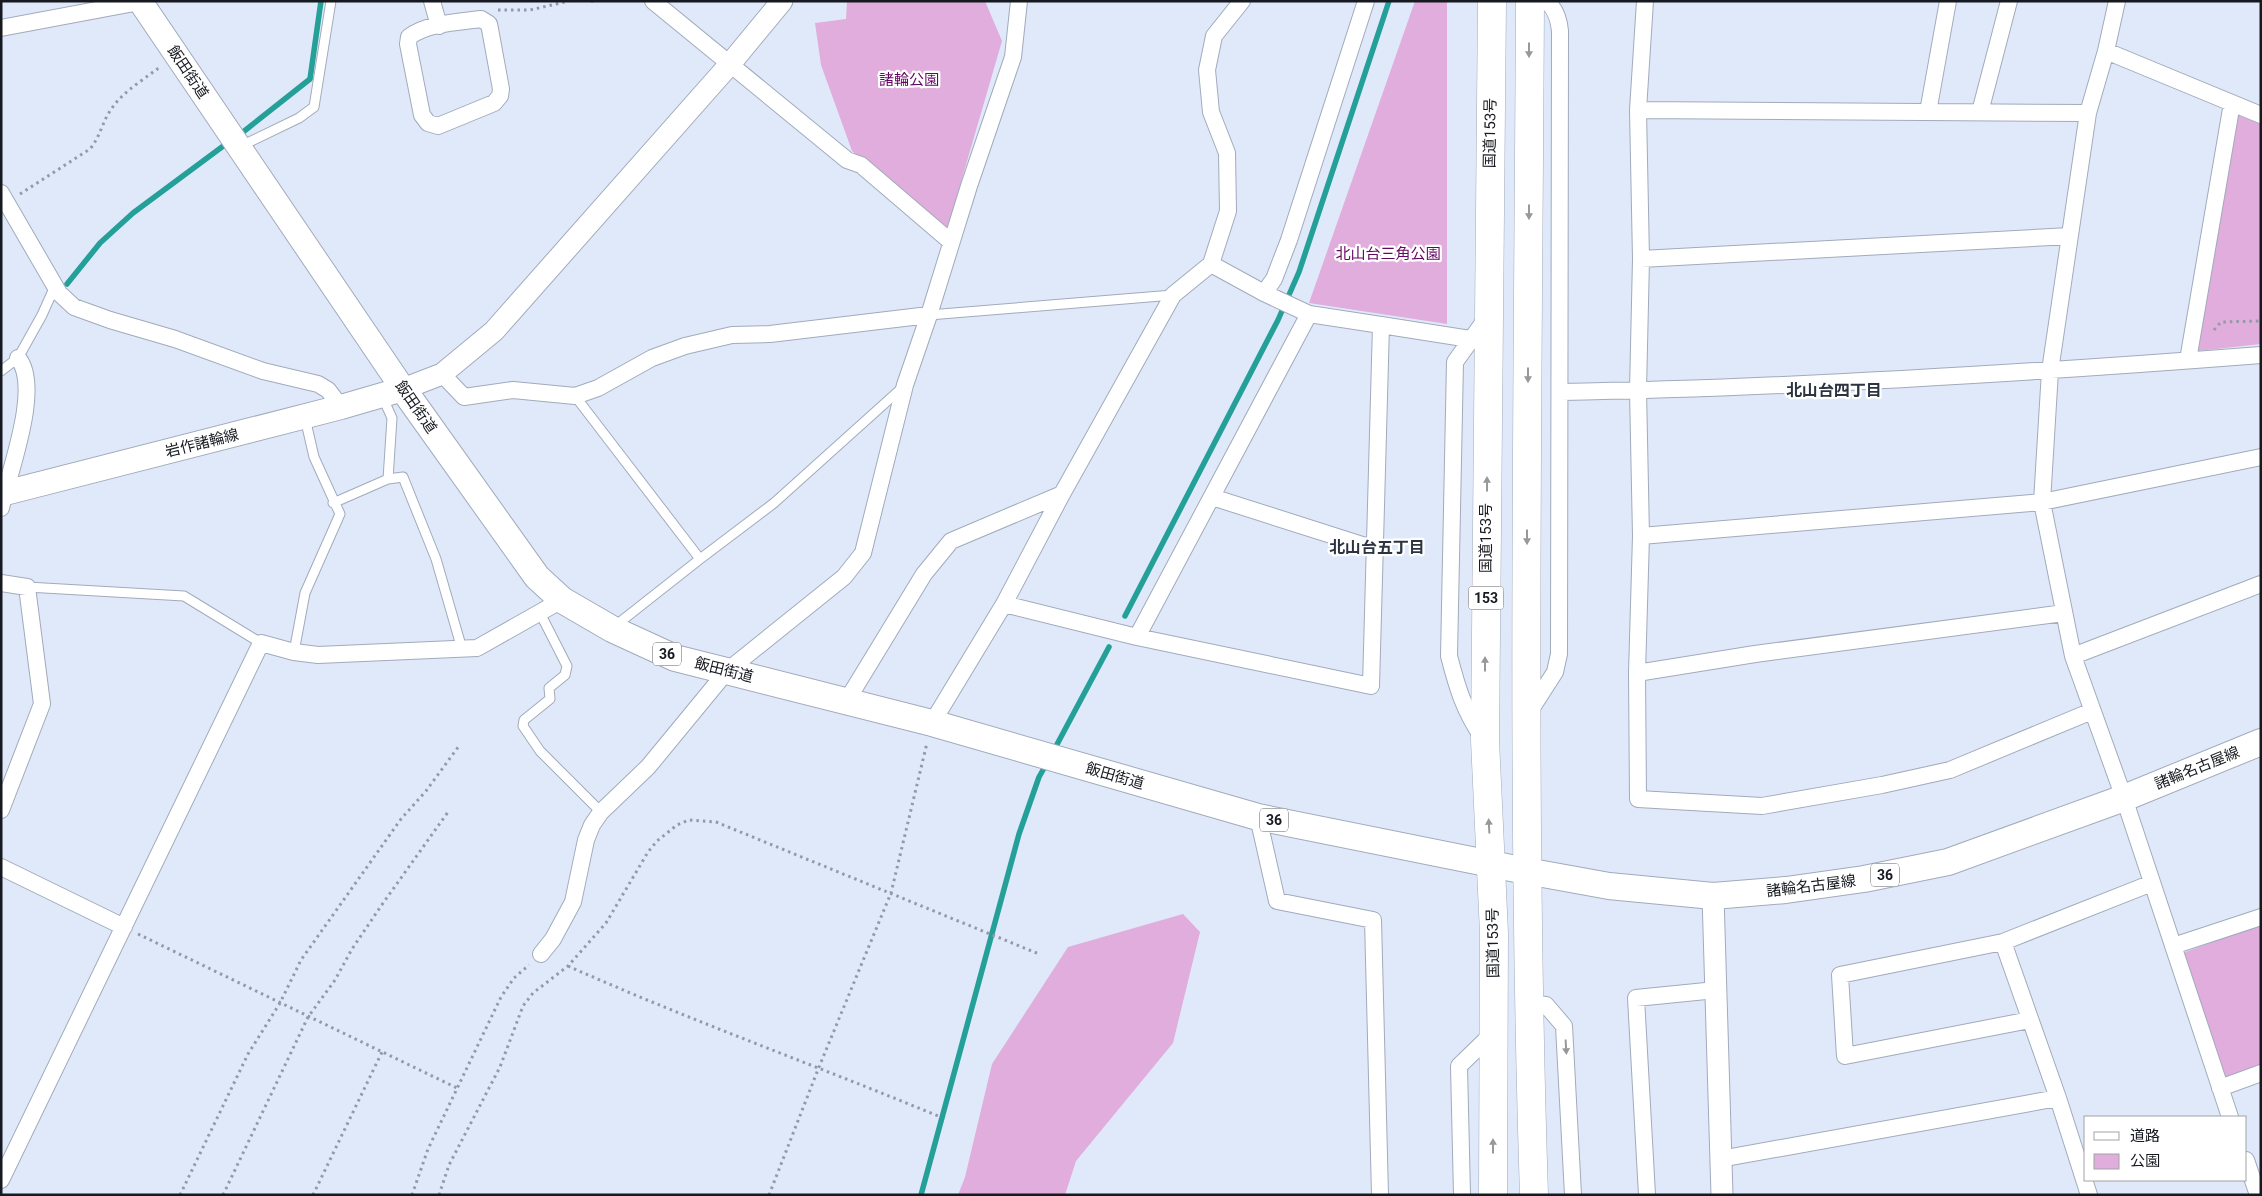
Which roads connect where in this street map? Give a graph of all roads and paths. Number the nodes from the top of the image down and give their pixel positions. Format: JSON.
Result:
{"nodes":[{"id":1,"x":140,"y":1,"type":"edge"},
{"id":2,"x":145,"y":1,"type":"edge"},
{"id":3,"x":330,"y":1,"type":"edge"},
{"id":4,"x":432,"y":1,"type":"edge"},
{"id":5,"x":569,"y":1,"type":"edge"},
{"id":6,"x":591,"y":1,"type":"edge"},
{"id":7,"x":597,"y":1,"type":"edge"},
{"id":8,"x":654,"y":1,"type":"edge"},
{"id":9,"x":782,"y":1,"type":"edge"},
{"id":10,"x":1019,"y":1,"type":"edge"},
{"id":11,"x":1242,"y":1,"type":"edge"},
{"id":12,"x":1366,"y":1,"type":"edge"},
{"id":13,"x":1492,"y":1,"type":"edge"},
{"id":14,"x":1530,"y":1,"type":"edge"},
{"id":15,"x":1547,"y":1,"type":"edge"},
{"id":16,"x":1645,"y":1,"type":"edge"},
{"id":17,"x":1948,"y":1,"type":"edge"},
{"id":18,"x":2008,"y":1,"type":"edge"},
{"id":19,"x":2117,"y":1,"type":"edge"},
{"id":20,"x":485,"y":21,"type":"junction"},
{"id":21,"x":439,"y":26,"type":"junction"},
{"id":22,"x":1,"y":28,"type":"edge"},
{"id":23,"x":2106,"y":51,"type":"junction"},
{"id":24,"x":177,"y":56,"type":"junction"},
{"id":25,"x":730,"y":64,"type":"junction"},
{"id":26,"x":2232,"y":103,"type":"junction"},
{"id":27,"x":1638,"y":110,"type":"junction"},
{"id":28,"x":1928,"y":112,"type":"junction"},
{"id":29,"x":1980,"y":112,"type":"junction"},
{"id":30,"x":2088,"y":113,"type":"junction"},
{"id":31,"x":2261,"y":114,"type":"edge"},
{"id":32,"x":239,"y":147,"type":"junction"},
{"id":33,"x":4,"y":197,"type":"edge"},
{"id":34,"x":2070,"y":236,"type":"junction"},
{"id":35,"x":951,"y":242,"type":"junction"},
{"id":36,"x":1640,"y":259,"type":"junction"},
{"id":37,"x":1211,"y":264,"type":"junction"},
{"id":38,"x":55,"y":286,"type":"junction"},
{"id":39,"x":1173,"y":294,"type":"junction"},
{"id":40,"x":1269,"y":296,"type":"junction"},
{"id":41,"x":1303,"y":311,"type":"junction"},
{"id":42,"x":929,"y":315,"type":"junction"},
{"id":43,"x":1488,"y":316,"type":"junction"},
{"id":44,"x":2261,"y":321,"type":"edge"},
{"id":45,"x":1381,"y":325,"type":"junction"},
{"id":46,"x":2214,"y":330,"type":"dead end"},
{"id":47,"x":1470,"y":339,"type":"junction"},
{"id":48,"x":2261,"y":355,"type":"edge"},
{"id":49,"x":18,"y":358,"type":"junction"},
{"id":50,"x":2188,"y":360,"type":"junction"},
{"id":51,"x":1,"y":371,"type":"edge"},
{"id":52,"x":2050,"y":372,"type":"junction"},
{"id":53,"x":442,"y":374,"type":"junction"},
{"id":54,"x":905,"y":385,"type":"junction"},
{"id":55,"x":1638,"y":390,"type":"junction"},
{"id":56,"x":392,"y":392,"type":"junction"},
{"id":57,"x":1560,"y":392,"type":"junction"},
{"id":58,"x":575,"y":396,"type":"junction"},
{"id":59,"x":342,"y":407,"type":"junction"},
{"id":60,"x":305,"y":416,"type":"junction"},
{"id":61,"x":2261,"y":457,"type":"edge"},
{"id":62,"x":388,"y":479,"type":"junction"},
{"id":63,"x":1062,"y":494,"type":"junction"},
{"id":64,"x":1212,"y":497,"type":"junction"},
{"id":65,"x":2,"y":498,"type":"edge"},
{"id":66,"x":2042,"y":502,"type":"junction"},
{"id":67,"x":333,"y":503,"type":"junction"},
{"id":68,"x":1641,"y":536,"type":"junction"},
{"id":69,"x":1375,"y":549,"type":"junction"},
{"id":70,"x":700,"y":559,"type":"junction"},
{"id":71,"x":1,"y":583,"type":"edge"},
{"id":72,"x":2261,"y":584,"type":"edge"},
{"id":73,"x":27,"y":587,"type":"junction"},
{"id":74,"x":562,"y":600,"type":"junction"},
{"id":75,"x":1004,"y":604,"type":"junction"},
{"id":76,"x":540,"y":613,"type":"junction"},
{"id":77,"x":2064,"y":613,"type":"junction"},
{"id":78,"x":612,"y":628,"type":"junction"},
{"id":79,"x":1137,"y":637,"type":"junction"},
{"id":80,"x":261,"y":643,"type":"junction"},
{"id":81,"x":462,"y":649,"type":"junction"},
{"id":82,"x":294,"y":652,"type":"junction"},
{"id":83,"x":2073,"y":656,"type":"junction"},
{"id":84,"x":727,"y":671,"type":"junction"},
{"id":85,"x":1637,"y":673,"type":"junction"},
{"id":86,"x":846,"y":702,"type":"junction"},
{"id":87,"x":2092,"y":711,"type":"junction"},
{"id":88,"x":1526,"y":717,"type":"junction"},
{"id":89,"x":932,"y":723,"type":"junction"},
{"id":90,"x":1485,"y":740,"type":"junction"},
{"id":91,"x":2261,"y":742,"type":"edge"},
{"id":92,"x":459,"y":746,"type":"dead end"},
{"id":93,"x":2124,"y":798,"type":"junction"},
{"id":94,"x":1,"y":810,"type":"edge"},
{"id":95,"x":448,"y":812,"type":"dead end"},
{"id":96,"x":601,"y":812,"type":"junction"},
{"id":97,"x":1258,"y":817,"type":"junction"},
{"id":98,"x":1490,"y":863,"type":"junction"},
{"id":99,"x":1,"y":867,"type":"edge"},
{"id":100,"x":1526,"y":871,"type":"junction"},
{"id":101,"x":2152,"y":883,"type":"junction"},
{"id":102,"x":891,"y":893,"type":"junction"},
{"id":103,"x":1713,"y":896,"type":"junction"},
{"id":104,"x":2261,"y":917,"type":"edge"},
{"id":105,"x":124,"y":927,"type":"junction"},
{"id":106,"x":2003,"y":942,"type":"junction"},
{"id":107,"x":2173,"y":946,"type":"junction"},
{"id":108,"x":541,"y":954,"type":"joint"},
{"id":109,"x":1039,"y":954,"type":"dead end"},
{"id":110,"x":568,"y":966,"type":"junction"},
{"id":111,"x":1716,"y":990,"type":"junction"},
{"id":112,"x":280,"y":1002,"type":"junction"},
{"id":113,"x":1529,"y":1004,"type":"junction"},
{"id":114,"x":308,"y":1017,"type":"junction"},
{"id":115,"x":2030,"y":1020,"type":"junction"},
{"id":116,"x":1493,"y":1033,"type":"junction"},
{"id":117,"x":382,"y":1052,"type":"junction"},
{"id":118,"x":819,"y":1067,"type":"junction"},
{"id":119,"x":2261,"y":1073,"type":"edge"},
{"id":120,"x":457,"y":1088,"type":"junction"},
{"id":121,"x":2220,"y":1088,"type":"junction"},
{"id":122,"x":2058,"y":1098,"type":"junction"},
{"id":123,"x":938,"y":1116,"type":"dead end"},
{"id":124,"x":2230,"y":1116,"type":"edge"},
{"id":125,"x":1720,"y":1160,"type":"junction"},
{"id":126,"x":2247,"y":1163,"type":"edge"},
{"id":127,"x":2084,"y":1179,"type":"edge"},
{"id":128,"x":1,"y":1180,"type":"edge"},
{"id":129,"x":2085,"y":1181,"type":"edge"},
{"id":130,"x":180,"y":1195,"type":"edge"},
{"id":131,"x":223,"y":1195,"type":"edge"},
{"id":132,"x":312,"y":1195,"type":"edge"},
{"id":133,"x":412,"y":1195,"type":"edge"},
{"id":134,"x":439,"y":1195,"type":"edge"},
{"id":135,"x":769,"y":1195,"type":"edge"},
{"id":136,"x":1380,"y":1195,"type":"edge"},
{"id":137,"x":1462,"y":1195,"type":"edge"},
{"id":138,"x":1493,"y":1195,"type":"edge"},
{"id":139,"x":1534,"y":1195,"type":"edge"},
{"id":140,"x":1573,"y":1195,"type":"edge"},
{"id":141,"x":1647,"y":1195,"type":"edge"},
{"id":142,"x":1722,"y":1195,"type":"edge"},
{"id":143,"x":2089,"y":1195,"type":"edge"},
{"id":144,"x":2258,"y":1195,"type":"edge"}],
"edges":[{"from":1,"to":2,"type":"street"},
{"from":1,"to":22,"type":"street"},
{"from":1,"to":24,"type":"main road","name":"飯田街道"},
{"from":3,"to":32,"type":"lane"},
{"from":4,"to":21,"type":"street"},
{"from":5,"to":20,"type":"path"},
{"from":6,"to":7,"type":"path"},
{"from":8,"to":25,"type":"street"},
{"from":9,"to":25,"type":"street"},
{"from":10,"to":35,"type":"street"},
{"from":11,"to":37,"type":"street"},
{"from":12,"to":40,"type":"street"},
{"from":13,"to":43,"type":"highway","name":"国道153号","number":"153"},
{"from":14,"to":88,"type":"highway","one_way":true},
{"from":15,"to":57,"type":"street"},
{"from":16,"to":27,"type":"street"},
{"from":17,"to":28,"type":"street"},
{"from":18,"to":29,"type":"street"},
{"from":19,"to":23,"type":"street"},
{"from":20,"to":21,"type":"street"},
{"from":20,"to":21,"type":"street"},
{"from":23,"to":26,"type":"street"},
{"from":23,"to":30,"type":"street"},
{"from":24,"to":32,"type":"main road","name":"飯田街道"},
{"from":24,"to":33,"type":"path"},
{"from":25,"to":35,"type":"street"},
{"from":25,"to":53,"type":"street"},
{"from":26,"to":31,"type":"street"},
{"from":26,"to":50,"type":"street"},
{"from":27,"to":28,"type":"street"},
{"from":27,"to":36,"type":"street"},
{"from":28,"to":29,"type":"street"},
{"from":29,"to":30,"type":"street"},
{"from":30,"to":34,"type":"street"},
{"from":32,"to":56,"type":"main road","name":"飯田街道"},
{"from":33,"to":38,"type":"street"},
{"from":34,"to":36,"type":"street"},
{"from":34,"to":52,"type":"street"},
{"from":35,"to":42,"type":"street"},
{"from":36,"to":55,"type":"street"},
{"from":37,"to":39,"type":"street"},
{"from":37,"to":40,"type":"street"},
{"from":38,"to":49,"type":"lane"},
{"from":38,"to":59,"type":"street"},
{"from":39,"to":42,"type":"lane"},
{"from":39,"to":63,"type":"street"},
{"from":40,"to":41,"type":"street"},
{"from":41,"to":45,"type":"street"},
{"from":41,"to":64,"type":"street"},
{"from":42,"to":54,"type":"street"},
{"from":42,"to":58,"type":"street"},
{"from":43,"to":47,"type":"street"},
{"from":90,"to":43,"type":"highway","name":"国道153号","number":"153","one_way":true},
{"from":44,"to":46,"type":"path"},
{"from":45,"to":47,"type":"street"},
{"from":45,"to":69,"type":"street"},
{"from":47,"to":90,"type":"street"},
{"from":48,"to":50,"type":"street"},
{"from":49,"to":51,"type":"lane"},
{"from":49,"to":65,"type":"street"},
{"from":50,"to":52,"type":"street"},
{"from":52,"to":55,"type":"street"},
{"from":52,"to":66,"type":"street"},
{"from":53,"to":56,"type":"street"},
{"from":53,"to":58,"type":"street"},
{"from":54,"to":70,"type":"lane"},
{"from":54,"to":84,"type":"street"},
{"from":55,"to":57,"type":"street"},
{"from":55,"to":68,"type":"street"},
{"from":56,"to":59,"type":"main road","name":"岩作諸輪線"},
{"from":56,"to":62,"type":"lane"},
{"from":56,"to":74,"type":"main road","name":"飯田街道","number":"36"},
{"from":57,"to":88,"type":"street"},
{"from":58,"to":70,"type":"lane"},
{"from":59,"to":60,"type":"main road","name":"岩作諸輪線"},
{"from":60,"to":65,"type":"main road","name":"岩作諸輪線"},
{"from":60,"to":67,"type":"lane"},
{"from":61,"to":66,"type":"street"},
{"from":62,"to":67,"type":"lane"},
{"from":62,"to":81,"type":"lane"},
{"from":63,"to":75,"type":"street"},
{"from":63,"to":86,"type":"street"},
{"from":64,"to":69,"type":"street"},
{"from":64,"to":79,"type":"street"},
{"from":66,"to":68,"type":"street"},
{"from":66,"to":77,"type":"street"},
{"from":67,"to":82,"type":"lane"},
{"from":68,"to":85,"type":"street"},
{"from":69,"to":79,"type":"street"},
{"from":70,"to":78,"type":"lane"},
{"from":71,"to":73,"type":"street"},
{"from":72,"to":83,"type":"street"},
{"from":73,"to":80,"type":"lane"},
{"from":73,"to":94,"type":"street"},
{"from":74,"to":76,"type":"street"},
{"from":74,"to":78,"type":"main road","name":"飯田街道","number":"36"},
{"from":75,"to":79,"type":"street"},
{"from":75,"to":89,"type":"street"},
{"from":76,"to":81,"type":"street"},
{"from":76,"to":96,"type":"lane"},
{"from":77,"to":83,"type":"street"},
{"from":77,"to":85,"type":"street"},
{"from":78,"to":84,"type":"main road","name":"飯田街道","number":"36"},
{"from":80,"to":82,"type":"street"},
{"from":80,"to":105,"type":"street"},
{"from":81,"to":82,"type":"street"},
{"from":83,"to":87,"type":"street"},
{"from":84,"to":86,"type":"main road","name":"飯田街道","number":"36"},
{"from":84,"to":96,"type":"street"},
{"from":85,"to":87,"type":"street"},
{"from":86,"to":89,"type":"main road","name":"飯田街道","number":"36"},
{"from":87,"to":93,"type":"street"},
{"from":88,"to":100,"type":"highway"},
{"from":89,"to":97,"type":"main road","name":"飯田街道","number":"36"},
{"from":89,"to":102,"type":"path"},
{"from":98,"to":90,"type":"highway","name":"国道153号","number":"153","one_way":true},
{"from":91,"to":93,"type":"main road","name":"諸輪名古屋線","number":"36"},
{"from":92,"to":112,"type":"path"},
{"from":93,"to":101,"type":"street"},
{"from":93,"to":103,"type":"main road","name":"諸輪名古屋線","number":"36"},
{"from":95,"to":114,"type":"path"},
{"from":96,"to":108,"type":"street"},
{"from":97,"to":98,"type":"main road","name":"飯田街道","number":"36"},
{"from":97,"to":136,"type":"street"},
{"from":98,"to":100,"type":"main road","name":"諸輪名古屋線","number":"36"},
{"from":98,"to":116,"type":"highway","name":"国道153号","number":"153"},
{"from":99,"to":105,"type":"street"},
{"from":100,"to":103,"type":"main road","name":"諸輪名古屋線","number":"36"},
{"from":100,"to":113,"type":"highway"},
{"from":101,"to":106,"type":"street"},
{"from":101,"to":107,"type":"street"},
{"from":102,"to":109,"type":"path"},
{"from":102,"to":110,"type":"path"},
{"from":102,"to":118,"type":"path"},
{"from":103,"to":111,"type":"street"},
{"from":104,"to":107,"type":"street"},
{"from":105,"to":112,"type":"path"},
{"from":105,"to":128,"type":"street"},
{"from":106,"to":115,"type":"street"},
{"from":106,"to":115,"type":"street"},
{"from":107,"to":121,"type":"street"},
{"from":108,"to":120,"type":"path"},
{"from":110,"to":118,"type":"path"},
{"from":110,"to":134,"type":"path"},
{"from":111,"to":125,"type":"street"},
{"from":111,"to":141,"type":"street"},
{"from":112,"to":114,"type":"path"},
{"from":112,"to":130,"type":"path"},
{"from":113,"to":139,"type":"highway"},
{"from":113,"to":140,"type":"street","one_way":true},
{"from":114,"to":117,"type":"path"},
{"from":114,"to":131,"type":"path"},
{"from":115,"to":122,"type":"street"},
{"from":116,"to":137,"type":"street"},
{"from":138,"to":116,"type":"highway","name":"国道153号","number":"153","one_way":true},
{"from":117,"to":120,"type":"path"},
{"from":117,"to":132,"type":"path"},
{"from":118,"to":123,"type":"path"},
{"from":118,"to":135,"type":"path"},
{"from":119,"to":121,"type":"street"},
{"from":120,"to":133,"type":"path"},
{"from":121,"to":124,"type":"street"},
{"from":122,"to":125,"type":"street"},
{"from":122,"to":127,"type":"street"},
{"from":125,"to":142,"type":"street"},
{"from":126,"to":144,"type":"street"},
{"from":129,"to":143,"type":"street"}]}
